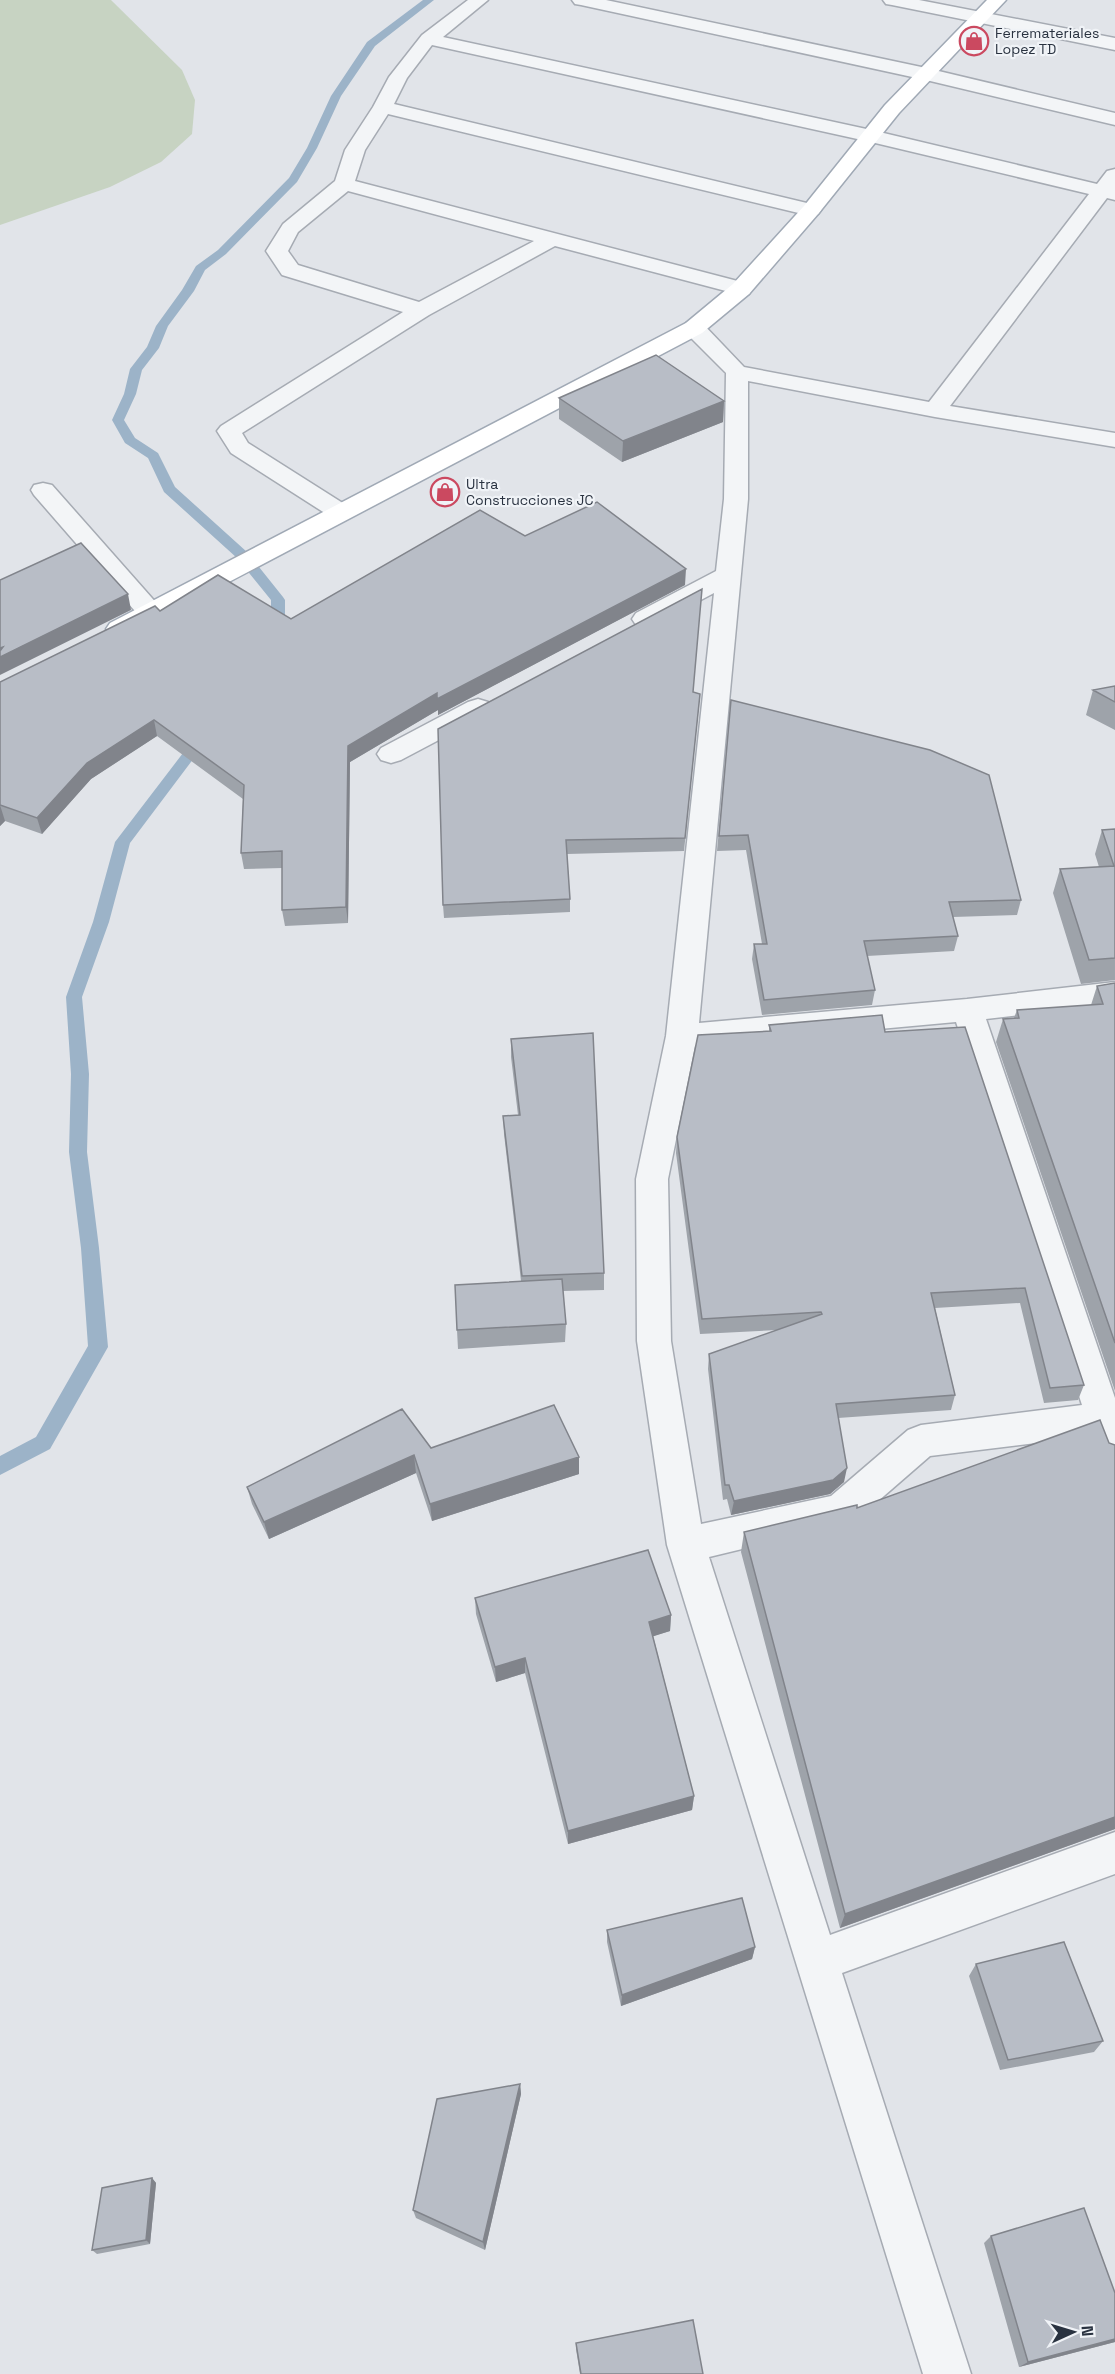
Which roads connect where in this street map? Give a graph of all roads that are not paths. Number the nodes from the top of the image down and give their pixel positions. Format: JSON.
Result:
{"nodes":[{"id":1,"x":479,"y":0,"type":"edge"},
{"id":2,"x":581,"y":0,"type":"edge"},
{"id":3,"x":892,"y":0,"type":"edge"},
{"id":4,"x":997,"y":0,"type":"edge"},
{"id":5,"x":979,"y":19,"type":"junction"},
{"id":6,"x":428,"y":39,"type":"junction"},
{"id":7,"x":1115,"y":44,"type":"edge"},
{"id":8,"x":926,"y":74,"type":"junction"},
{"id":9,"x":382,"y":107,"type":"junction"},
{"id":10,"x":1115,"y":119,"type":"edge"},
{"id":11,"x":871,"y":136,"type":"junction"},
{"id":12,"x":344,"y":184,"type":"junction"},
{"id":13,"x":1111,"y":186,"type":"edge"},
{"id":14,"x":811,"y":210,"type":"junction"},
{"id":15,"x":552,"y":239,"type":"junction"},
{"id":16,"x":741,"y":289,"type":"junction"},
{"id":17,"x":421,"y":310,"type":"junction"},
{"id":18,"x":694,"y":328,"type":"junction"},
{"id":19,"x":737,"y":372,"type":"junction"},
{"id":20,"x":935,"y":410,"type":"junction"},
{"id":21,"x":1115,"y":440,"type":"edge"},
{"id":22,"x":44,"y":490,"type":"dead end"},
{"id":23,"x":340,"y":512,"type":"junction"},
{"id":24,"x":728,"y":575,"type":"junction"},
{"id":25,"x":150,"y":612,"type":"junction"},
{"id":26,"x":623,"y":631,"type":"edge"},
{"id":27,"x":96,"y":640,"type":"edge"},
{"id":28,"x":497,"y":698,"type":"edge"},
{"id":29,"x":392,"y":754,"type":"dead end"},
{"id":30,"x":1115,"y":993,"type":"edge"},
{"id":31,"x":967,"y":1010,"type":"junction"},
{"id":32,"x":682,"y":1036,"type":"junction"},
{"id":33,"x":1111,"y":1429,"type":"edge"},
{"id":34,"x":686,"y":1545,"type":"junction"},
{"id":35,"x":1115,"y":1853,"type":"edge"},
{"id":36,"x":817,"y":1961,"type":"junction"},
{"id":37,"x":947,"y":2374,"type":"edge"}],
"edges":[{"from":1,"to":6,"type":"street"},
{"from":2,"to":8,"type":"street"},
{"from":3,"to":5,"type":"street"},
{"from":4,"to":5,"type":"main road"},
{"from":5,"to":7,"type":"street"},
{"from":5,"to":8,"type":"main road"},
{"from":6,"to":9,"type":"street"},
{"from":6,"to":11,"type":"street"},
{"from":8,"to":10,"type":"street"},
{"from":8,"to":11,"type":"main road"},
{"from":9,"to":12,"type":"street"},
{"from":9,"to":14,"type":"street"},
{"from":11,"to":13,"type":"street"},
{"from":11,"to":14,"type":"main road"},
{"from":12,"to":15,"type":"street"},
{"from":12,"to":17,"type":"street"},
{"from":13,"to":20,"type":"street"},
{"from":14,"to":16,"type":"main road"},
{"from":15,"to":16,"type":"street"},
{"from":15,"to":17,"type":"street"},
{"from":16,"to":18,"type":"main road"},
{"from":17,"to":23,"type":"street"},
{"from":18,"to":19,"type":"street"},
{"from":18,"to":23,"type":"main road"},
{"from":19,"to":20,"type":"street"},
{"from":19,"to":24,"type":"street"},
{"from":20,"to":21,"type":"street"},
{"from":22,"to":25,"type":"street"},
{"from":23,"to":25,"type":"main road"},
{"from":24,"to":26,"type":"street"},
{"from":24,"to":32,"type":"street"},
{"from":25,"to":27,"type":"main road"},
{"from":28,"to":29,"type":"street"},
{"from":30,"to":31,"type":"street"},
{"from":31,"to":32,"type":"street"},
{"from":31,"to":33,"type":"street"},
{"from":32,"to":34,"type":"street"},
{"from":33,"to":34,"type":"street"},
{"from":34,"to":36,"type":"street"},
{"from":35,"to":36,"type":"street"},
{"from":36,"to":37,"type":"street"}]}
